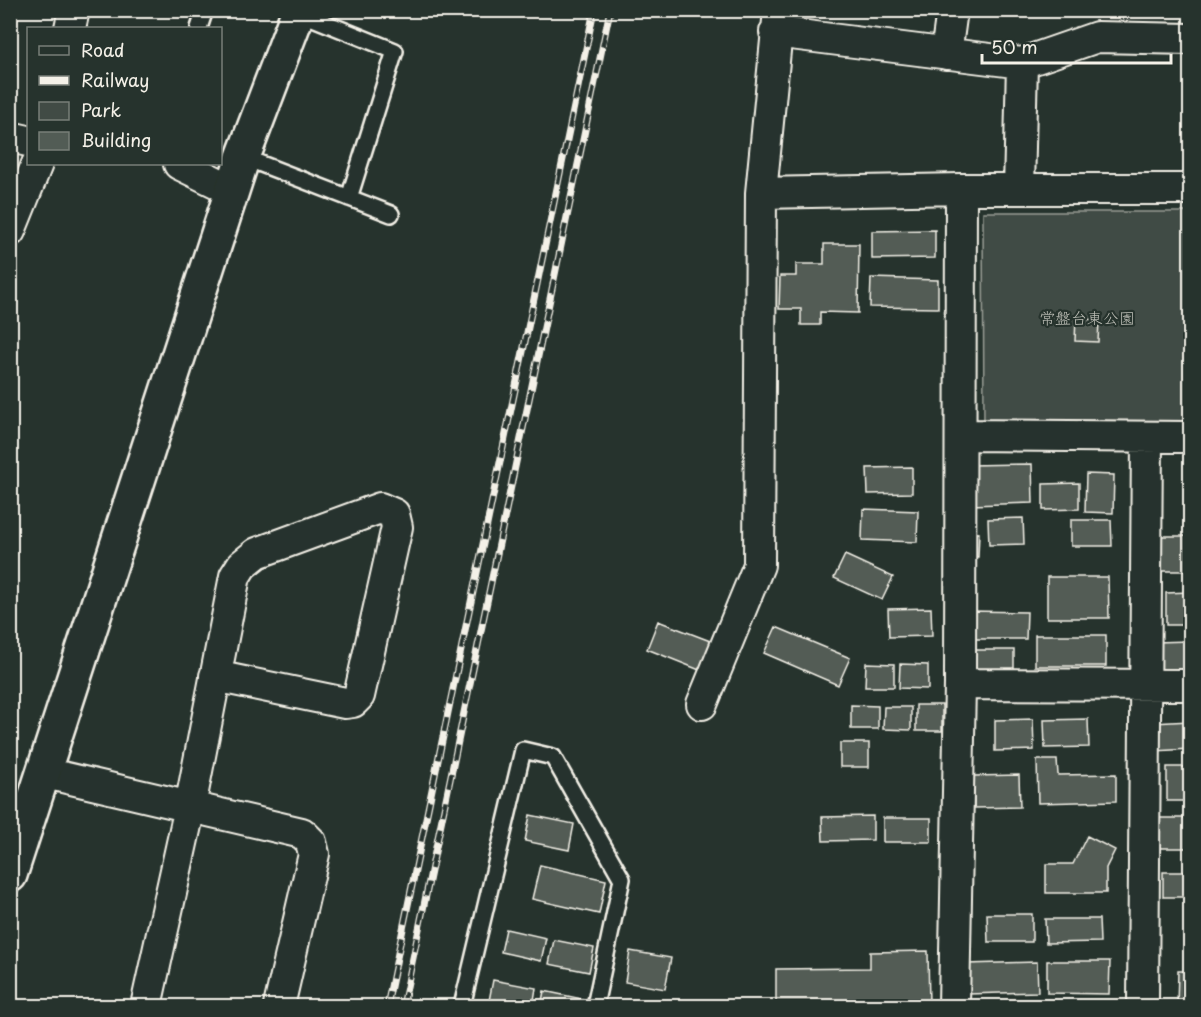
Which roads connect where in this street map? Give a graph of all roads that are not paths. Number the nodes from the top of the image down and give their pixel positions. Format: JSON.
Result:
{"nodes":[{"id":1,"x":74,"y":10,"type":"edge"},
{"id":2,"x":205,"y":10,"type":"edge"},
{"id":3,"x":952,"y":10,"type":"edge"},
{"id":4,"x":299,"y":11,"type":"edge"},
{"id":5,"x":777,"y":21,"type":"edge"},
{"id":6,"x":1098,"y":24,"type":"edge"},
{"id":7,"x":70,"y":27,"type":"edge"},
{"id":8,"x":199,"y":27,"type":"edge"},
{"id":9,"x":1191,"y":39,"type":"edge"},
{"id":10,"x":946,"y":54,"type":"junction"},
{"id":11,"x":1022,"y":63,"type":"junction"},
{"id":12,"x":10,"y":137,"type":"edge"},
{"id":13,"x":27,"y":141,"type":"edge"},
{"id":14,"x":243,"y":157,"type":"junction"},
{"id":15,"x":37,"y":165,"type":"edge"},
{"id":16,"x":181,"y":165,"type":"edge"},
{"id":17,"x":961,"y":189,"type":"junction"},
{"id":18,"x":1019,"y":189,"type":"junction"},
{"id":19,"x":1191,"y":189,"type":"edge"},
{"id":20,"x":232,"y":190,"type":"junction"},
{"id":21,"x":760,"y":193,"type":"junction"},
{"id":22,"x":349,"y":198,"type":"junction"},
{"id":23,"x":391,"y":214,"type":"dead end"},
{"id":24,"x":10,"y":231,"type":"edge"},
{"id":25,"x":961,"y":435,"type":"junction"},
{"id":26,"x":1147,"y":437,"type":"junction"},
{"id":27,"x":1191,"y":437,"type":"edge"},
{"id":28,"x":215,"y":676,"type":"junction"},
{"id":29,"x":960,"y":684,"type":"junction"},
{"id":30,"x":1144,"y":685,"type":"junction"},
{"id":31,"x":1191,"y":685,"type":"edge"},
{"id":32,"x":702,"y":704,"type":"dead end"},
{"id":33,"x":45,"y":773,"type":"junction"},
{"id":34,"x":189,"y":807,"type":"junction"},
{"id":35,"x":10,"y":875,"type":"edge"},
{"id":36,"x":146,"y":1006,"type":"edge"},
{"id":37,"x":279,"y":1006,"type":"edge"},
{"id":38,"x":462,"y":1006,"type":"edge"},
{"id":39,"x":596,"y":1006,"type":"edge"},
{"id":40,"x":954,"y":1006,"type":"edge"},
{"id":41,"x":1143,"y":1006,"type":"edge"}],
"edges":[{"from":1,"to":7,"type":"street"},
{"from":2,"to":8,"type":"lane"},
{"from":3,"to":10,"type":"street"},
{"from":4,"to":14,"type":"street"},
{"from":4,"to":22,"type":"lane"},
{"from":5,"to":10,"type":"street"},
{"from":5,"to":21,"type":"street"},
{"from":6,"to":9,"type":"street"},
{"from":6,"to":11,"type":"street"},
{"from":10,"to":11,"type":"street"},
{"from":11,"to":18,"type":"street"},
{"from":12,"to":13,"type":"street"},
{"from":14,"to":20,"type":"street"},
{"from":14,"to":22,"type":"lane"},
{"from":15,"to":24,"type":"street"},
{"from":16,"to":20,"type":"street"},
{"from":17,"to":18,"type":"street"},
{"from":17,"to":21,"type":"street"},
{"from":17,"to":25,"type":"street"},
{"from":18,"to":19,"type":"street"},
{"from":20,"to":33,"type":"street"},
{"from":21,"to":32,"type":"street"},
{"from":22,"to":23,"type":"lane"},
{"from":25,"to":26,"type":"street"},
{"from":25,"to":29,"type":"street"},
{"from":26,"to":27,"type":"street"},
{"from":26,"to":30,"type":"street"},
{"from":28,"to":28,"type":"street"},
{"from":28,"to":34,"type":"street"},
{"from":29,"to":30,"type":"street"},
{"from":29,"to":40,"type":"street"},
{"from":30,"to":31,"type":"street"},
{"from":30,"to":41,"type":"street"},
{"from":33,"to":34,"type":"street"},
{"from":33,"to":35,"type":"street"},
{"from":34,"to":36,"type":"street"},
{"from":34,"to":37,"type":"street"},
{"from":38,"to":39,"type":"lane"}]}
